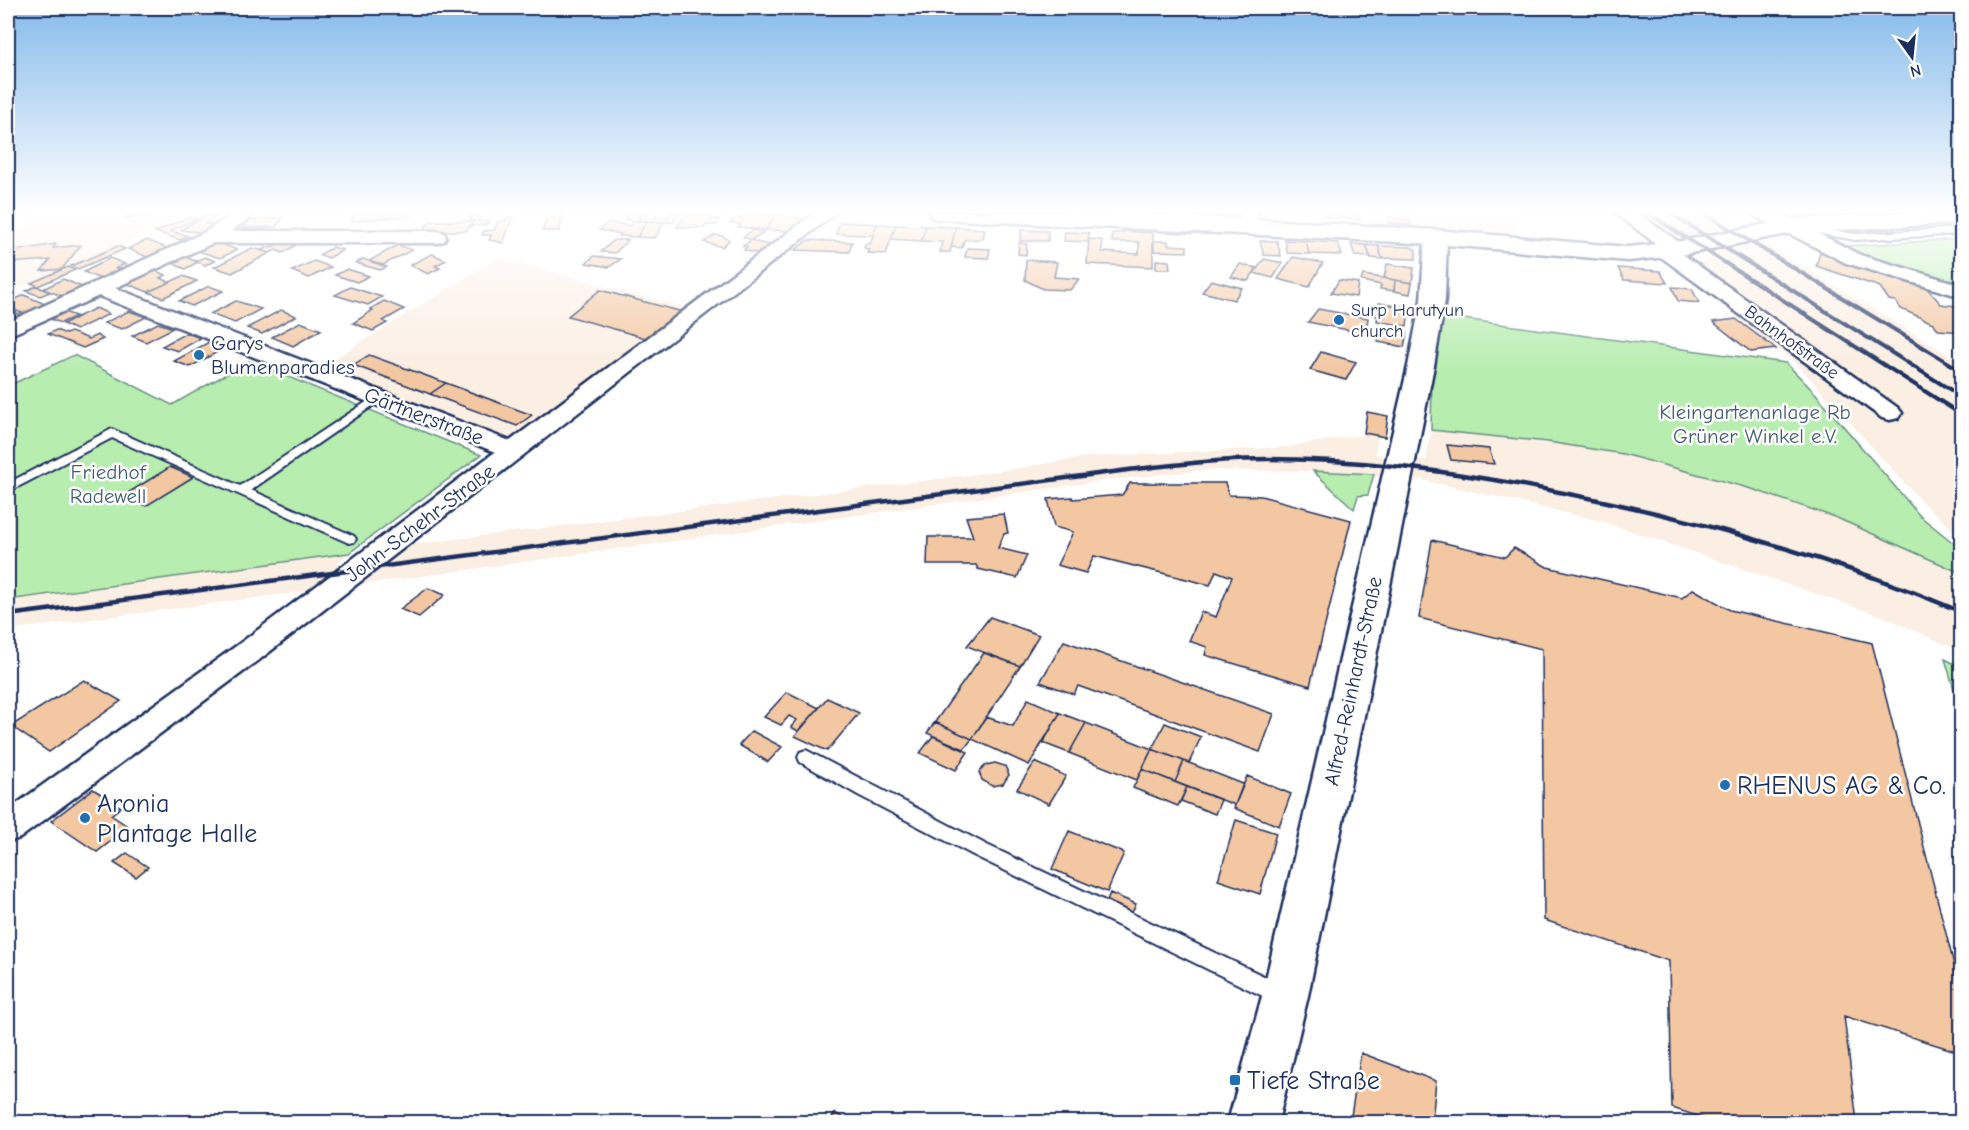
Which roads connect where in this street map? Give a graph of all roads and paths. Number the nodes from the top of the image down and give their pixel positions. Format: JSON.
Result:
{"nodes":[{"id":1,"x":151,"y":265,"type":"edge"},
{"id":2,"x":759,"y":265,"type":"edge"},
{"id":3,"x":1435,"y":265,"type":"edge"},
{"id":4,"x":1691,"y":265,"type":"edge"},
{"id":5,"x":1873,"y":265,"type":"edge"},
{"id":6,"x":99,"y":289,"type":"junction"},
{"id":7,"x":1962,"y":291,"type":"edge"},
{"id":8,"x":8,"y":330,"type":"edge"},
{"id":9,"x":377,"y":398,"type":"junction"},
{"id":10,"x":1890,"y":413,"type":"dead end"},
{"id":11,"x":514,"y":451,"type":"junction"},
{"id":12,"x":8,"y":488,"type":"edge"},
{"id":13,"x":241,"y":491,"type":"junction"},
{"id":14,"x":349,"y":539,"type":"dead end"},
{"id":15,"x":806,"y":757,"type":"dead end"},
{"id":16,"x":8,"y":828,"type":"edge"},
{"id":17,"x":1285,"y":996,"type":"junction"},
{"id":18,"x":1253,"y":1122,"type":"edge"}],
"edges":[{"from":1,"to":6,"type":"street"},
{"from":2,"to":11,"type":"street","name":"John-Schehr-Straße"},
{"from":3,"to":17,"type":"main road","name":"Alfred-Reinhardt-Straße"},
{"from":4,"to":10,"type":"street","name":"Bahnhofstraße"},
{"from":5,"to":7,"type":"street"},
{"from":6,"to":8,"type":"street"},
{"from":6,"to":9,"type":"street","name":"Gärtnerstraße"},
{"from":9,"to":11,"type":"street","name":"Gärtnerstraße"},
{"from":9,"to":13,"type":"lane"},
{"from":11,"to":16,"type":"street","name":"John-Schehr-Straße"},
{"from":12,"to":13,"type":"lane"},
{"from":13,"to":14,"type":"lane"},
{"from":15,"to":17,"type":"lane"},
{"from":17,"to":18,"type":"main road","name":"Alfred-Reinhardt-Straße"}]}
